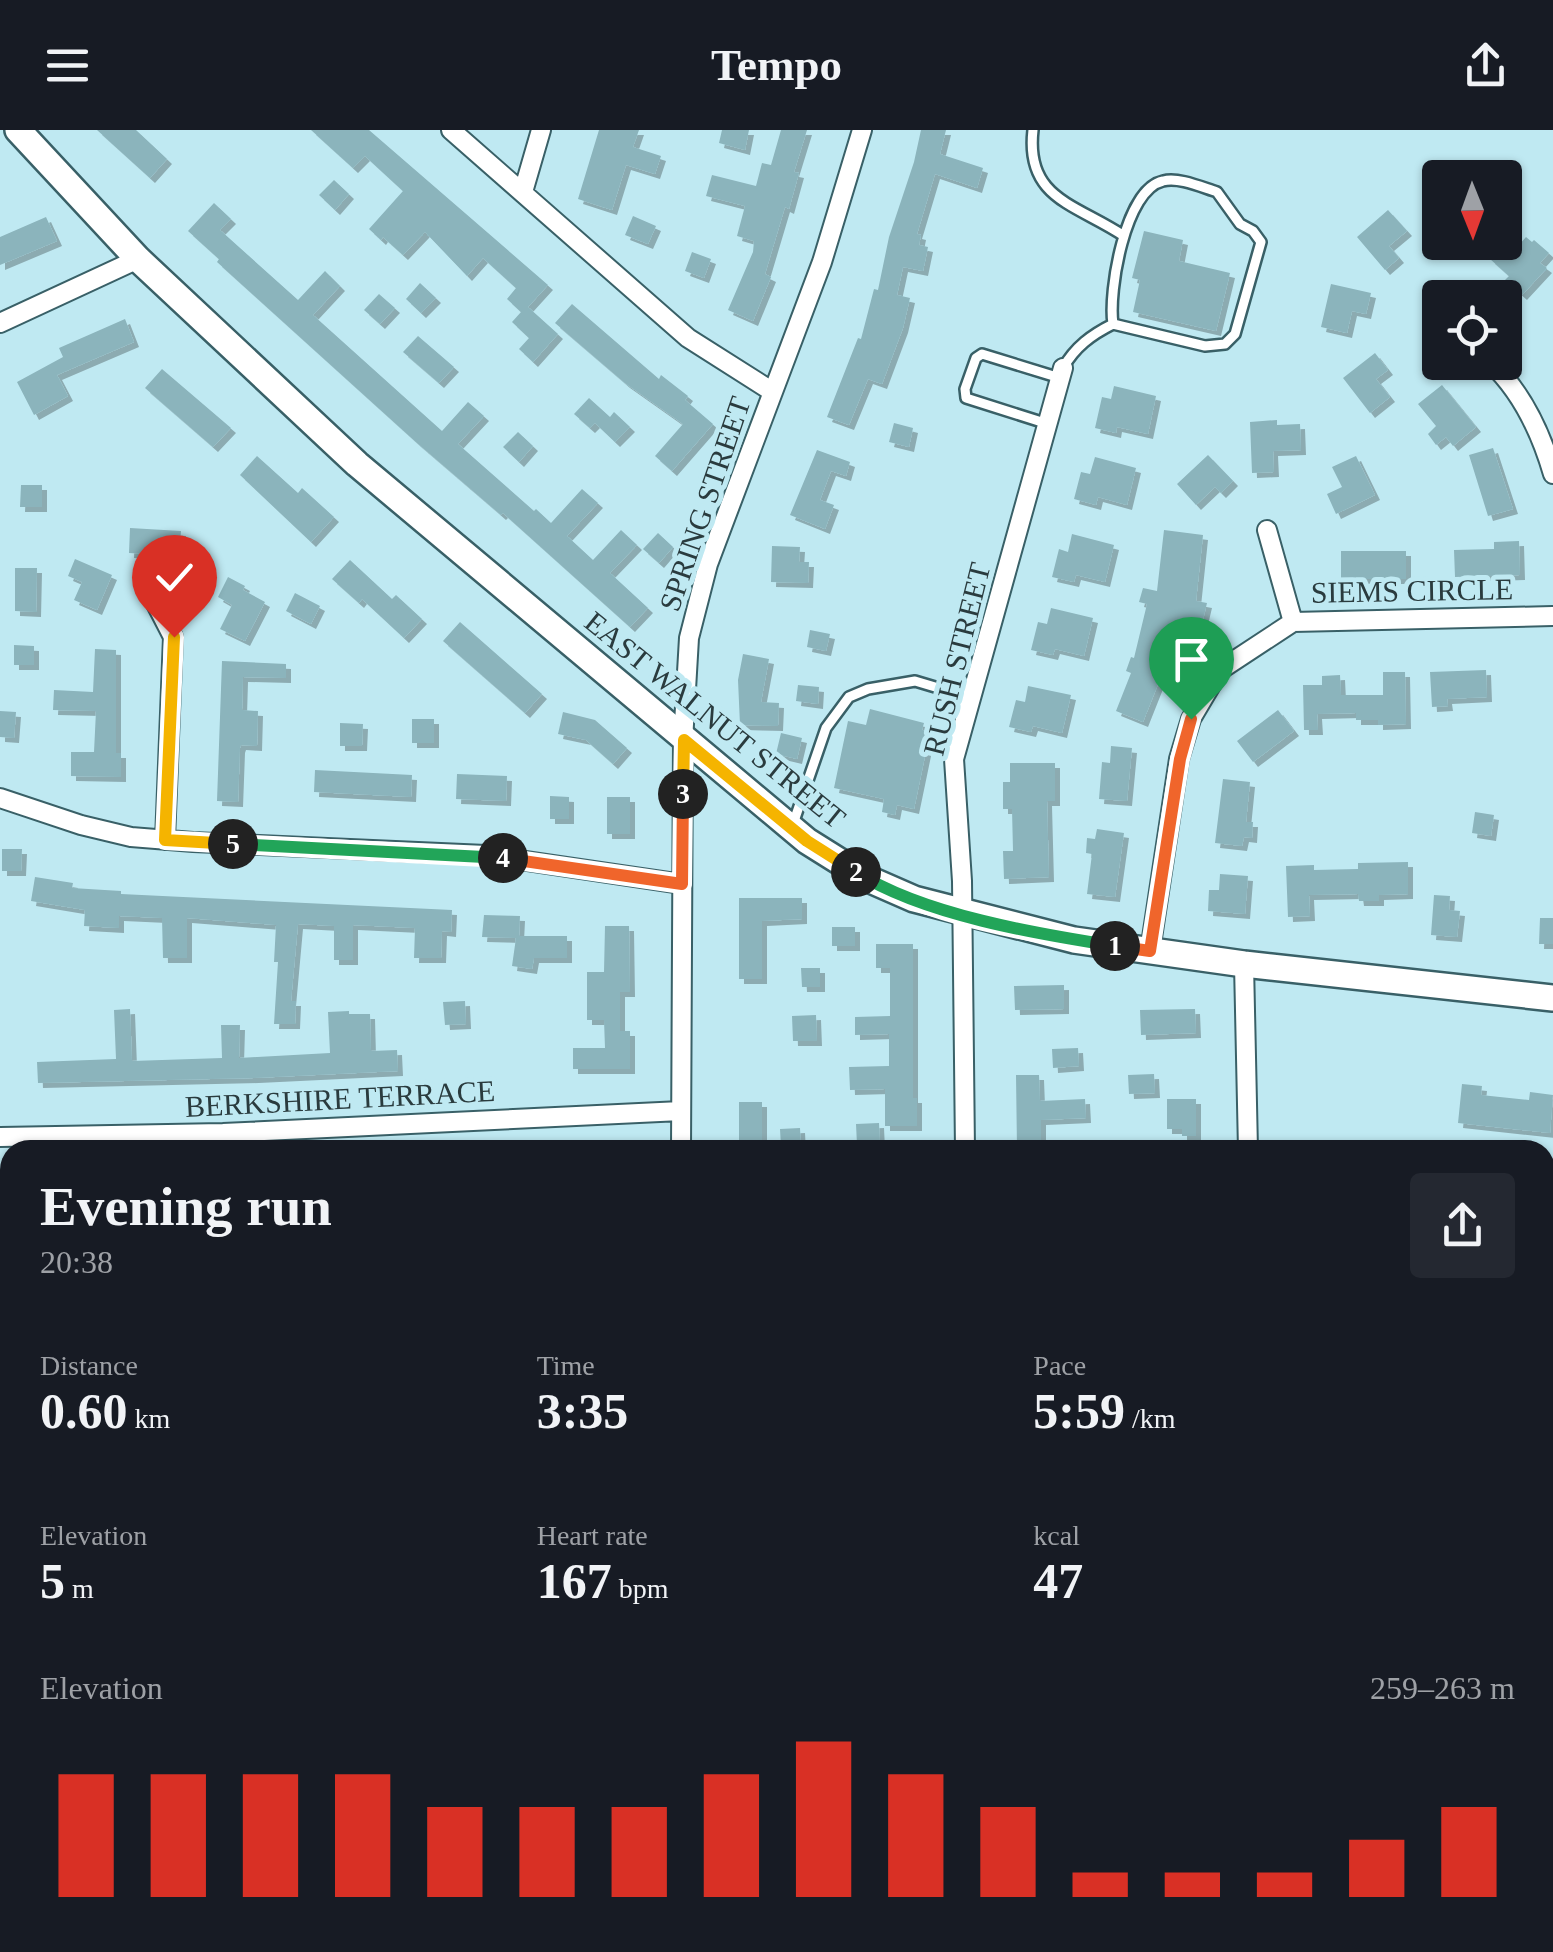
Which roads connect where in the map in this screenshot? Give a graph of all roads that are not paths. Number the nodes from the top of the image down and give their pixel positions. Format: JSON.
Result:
{"nodes":[{"id":1,"x":18,"y":130,"type":"edge"},
{"id":2,"x":451,"y":130,"type":"edge"},
{"id":3,"x":541,"y":130,"type":"edge"},
{"id":4,"x":862,"y":130,"type":"edge"},
{"id":5,"x":1032,"y":130,"type":"edge"},
{"id":6,"x":523,"y":192,"type":"junction"},
{"id":7,"x":1124,"y":236,"type":"junction"},
{"id":8,"x":138,"y":259,"type":"junction"},
{"id":9,"x":0,"y":323,"type":"edge"},
{"id":10,"x":1113,"y":324,"type":"junction"},
{"id":11,"x":1062,"y":373,"type":"junction"},
{"id":12,"x":1506,"y":380,"type":"edge"},
{"id":13,"x":774,"y":392,"type":"junction"},
{"id":14,"x":1048,"y":424,"type":"junction"},
{"id":15,"x":1553,"y":474,"type":"edge"},
{"id":16,"x":1267,"y":530,"type":"dead end"},
{"id":17,"x":156,"y":604,"type":"dead end"},
{"id":18,"x":1553,"y":616,"type":"edge"},
{"id":19,"x":1293,"y":622,"type":"junction"},
{"id":20,"x":972,"y":698,"type":"junction"},
{"id":21,"x":684,"y":740,"type":"junction"},
{"id":22,"x":0,"y":798,"type":"edge"},
{"id":23,"x":792,"y":828,"type":"junction"},
{"id":24,"x":165,"y":840,"type":"junction"},
{"id":25,"x":682,"y":884,"type":"junction"},
{"id":26,"x":962,"y":913,"type":"junction"},
{"id":27,"x":1150,"y":951,"type":"junction"},
{"id":28,"x":1244,"y":964,"type":"junction"},
{"id":29,"x":1553,"y":998,"type":"edge"},
{"id":30,"x":681,"y":1111,"type":"junction"},
{"id":31,"x":0,"y":1137,"type":"edge"},
{"id":32,"x":681,"y":1140,"type":"edge"},
{"id":33,"x":965,"y":1140,"type":"edge"},
{"id":34,"x":1248,"y":1140,"type":"edge"}],
"edges":[{"from":1,"to":8,"type":"street","name":"EAST WALNUT STREET"},
{"from":2,"to":6,"type":"street"},
{"from":3,"to":6,"type":"street"},
{"from":4,"to":13,"type":"street","name":"SPRING STREET"},
{"from":5,"to":7,"type":"lane"},
{"from":6,"to":13,"type":"street"},
{"from":7,"to":10,"type":"lane"},
{"from":7,"to":10,"type":"lane"},
{"from":8,"to":9,"type":"street"},
{"from":8,"to":21,"type":"street","name":"EAST WALNUT STREET"},
{"from":10,"to":11,"type":"lane"},
{"from":11,"to":14,"type":"street","name":"RUSH STREET"},
{"from":11,"to":14,"type":"lane"},
{"from":12,"to":15,"type":"street"},
{"from":13,"to":21,"type":"street","name":"SPRING STREET"},
{"from":14,"to":20,"type":"street","name":"RUSH STREET"},
{"from":16,"to":19,"type":"street"},
{"from":17,"to":24,"type":"street"},
{"from":18,"to":19,"type":"street","name":"SIEMS CIRCLE"},
{"from":19,"to":27,"type":"street","name":"SIEMS CIRCLE"},
{"from":20,"to":23,"type":"lane"},
{"from":20,"to":26,"type":"street","name":"RUSH STREET"},
{"from":21,"to":23,"type":"street","name":"EAST WALNUT STREET"},
{"from":21,"to":25,"type":"street","name":"SPRING STREET"},
{"from":22,"to":24,"type":"street"},
{"from":23,"to":26,"type":"street","name":"EAST WALNUT STREET"},
{"from":24,"to":25,"type":"street"},
{"from":25,"to":30,"type":"street","name":"SPRING STREET"},
{"from":26,"to":27,"type":"street","name":"EAST WALNUT STREET"},
{"from":26,"to":33,"type":"street","name":"RUSH STREET"},
{"from":27,"to":28,"type":"street","name":"EAST WALNUT STREET"},
{"from":28,"to":29,"type":"street","name":"EAST WALNUT STREET"},
{"from":28,"to":34,"type":"street"},
{"from":30,"to":31,"type":"street","name":"BERKSHIRE TERRACE"},
{"from":30,"to":32,"type":"street","name":"SPRING STREET"}]}
